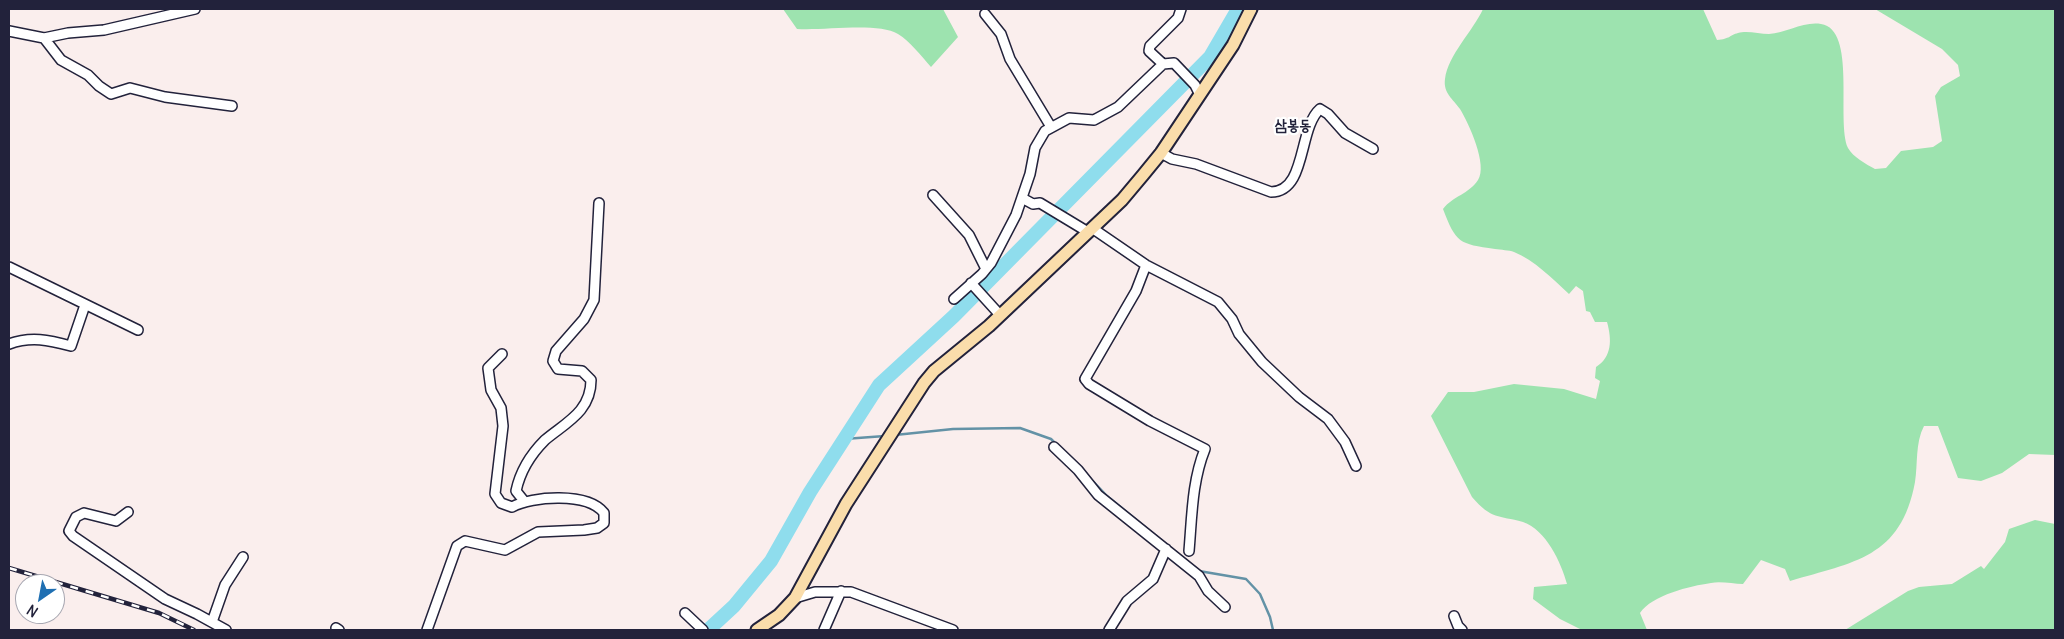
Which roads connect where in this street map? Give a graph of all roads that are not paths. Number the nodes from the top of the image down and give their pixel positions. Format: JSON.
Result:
{"nodes":[{"id":1,"x":195,"y":9,"type":"edge"},
{"id":2,"x":1181,"y":9,"type":"edge"},
{"id":3,"x":1251,"y":9,"type":"edge"},
{"id":4,"x":985,"y":14,"type":"dead end"},
{"id":5,"x":9,"y":31,"type":"edge"},
{"id":6,"x":44,"y":38,"type":"junction"},
{"id":7,"x":1163,"y":64,"type":"junction"},
{"id":8,"x":1197,"y":89,"type":"junction"},
{"id":9,"x":232,"y":106,"type":"dead end"},
{"id":10,"x":1051,"y":126,"type":"junction"},
{"id":11,"x":1373,"y":149,"type":"dead end"},
{"id":12,"x":1161,"y":153,"type":"junction"},
{"id":13,"x":933,"y":194,"type":"dead end"},
{"id":14,"x":1022,"y":198,"type":"junction"},
{"id":15,"x":600,"y":203,"type":"dead end"},
{"id":16,"x":1090,"y":230,"type":"junction"},
{"id":17,"x":1146,"y":265,"type":"junction"},
{"id":18,"x":9,"y":267,"type":"edge"},
{"id":19,"x":986,"y":269,"type":"junction"},
{"id":20,"x":972,"y":284,"type":"junction"},
{"id":21,"x":954,"y":299,"type":"dead end"},
{"id":22,"x":85,"y":305,"type":"junction"},
{"id":23,"x":1000,"y":315,"type":"junction"},
{"id":24,"x":138,"y":330,"type":"dead end"},
{"id":25,"x":9,"y":344,"type":"edge"},
{"id":26,"x":502,"y":354,"type":"dead end"},
{"id":27,"x":1054,"y":447,"type":"dead end"},
{"id":28,"x":1356,"y":466,"type":"dead end"},
{"id":29,"x":524,"y":501,"type":"junction"},
{"id":30,"x":128,"y":512,"type":"dead end"},
{"id":31,"x":1166,"y":549,"type":"junction"},
{"id":32,"x":1189,"y":551,"type":"dead end"},
{"id":33,"x":243,"y":557,"type":"dead end"},
{"id":34,"x":841,"y":591,"type":"junction"},
{"id":35,"x":794,"y":598,"type":"junction"},
{"id":36,"x":1224,"y":607,"type":"dead end"},
{"id":37,"x":686,"y":613,"type":"dead end"},
{"id":38,"x":1454,"y":616,"type":"dead end"},
{"id":39,"x":212,"y":622,"type":"junction"},
{"id":40,"x":701,"y":628,"type":"edge"},
{"id":41,"x":226,"y":630,"type":"edge"},
{"id":42,"x":427,"y":630,"type":"edge"},
{"id":43,"x":758,"y":630,"type":"edge"},
{"id":44,"x":824,"y":630,"type":"edge"},
{"id":45,"x":953,"y":630,"type":"edge"},
{"id":46,"x":1109,"y":630,"type":"edge"},
{"id":47,"x":1462,"y":630,"type":"edge"}],
"edges":[{"from":1,"to":6,"type":"street"},
{"from":2,"to":7,"type":"street"},
{"from":3,"to":8,"type":"main road"},
{"from":4,"to":10,"type":"street"},
{"from":5,"to":6,"type":"street"},
{"from":6,"to":9,"type":"street"},
{"from":7,"to":8,"type":"street"},
{"from":7,"to":10,"type":"street"},
{"from":8,"to":12,"type":"main road"},
{"from":10,"to":14,"type":"street"},
{"from":11,"to":12,"type":"street"},
{"from":12,"to":16,"type":"main road"},
{"from":13,"to":19,"type":"street"},
{"from":14,"to":16,"type":"street"},
{"from":14,"to":19,"type":"street"},
{"from":15,"to":29,"type":"street"},
{"from":16,"to":17,"type":"street"},
{"from":16,"to":23,"type":"main road"},
{"from":17,"to":28,"type":"street"},
{"from":17,"to":32,"type":"street"},
{"from":18,"to":22,"type":"street"},
{"from":19,"to":20,"type":"street"},
{"from":20,"to":21,"type":"street"},
{"from":20,"to":23,"type":"street"},
{"from":22,"to":24,"type":"street"},
{"from":22,"to":25,"type":"street"},
{"from":23,"to":35,"type":"main road"},
{"from":26,"to":29,"type":"street"},
{"from":27,"to":31,"type":"street"},
{"from":29,"to":42,"type":"street"},
{"from":30,"to":39,"type":"street"},
{"from":31,"to":36,"type":"street"},
{"from":31,"to":46,"type":"street"},
{"from":33,"to":39,"type":"street"},
{"from":34,"to":35,"type":"street"},
{"from":34,"to":44,"type":"street"},
{"from":34,"to":45,"type":"street"},
{"from":35,"to":43,"type":"main road"},
{"from":37,"to":40,"type":"street"},
{"from":38,"to":47,"type":"street"},
{"from":39,"to":41,"type":"street"}]}
